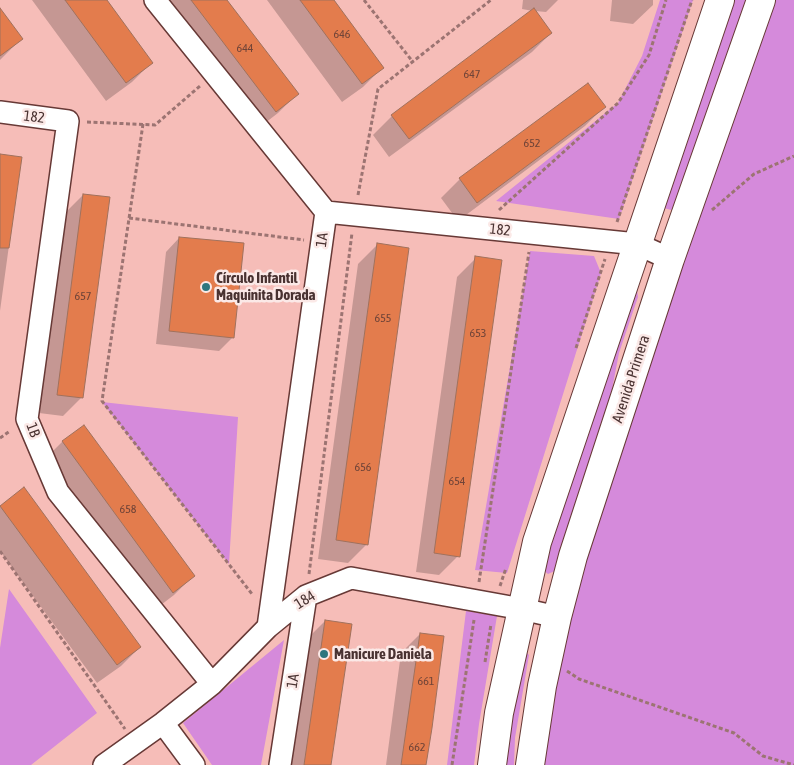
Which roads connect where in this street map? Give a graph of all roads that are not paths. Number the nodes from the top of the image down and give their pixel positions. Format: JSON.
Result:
{"nodes":[{"id":1,"x":154,"y":0,"type":"edge"},
{"id":2,"x":720,"y":0,"type":"edge"},
{"id":3,"x":760,"y":0,"type":"edge"},
{"id":4,"x":0,"y":112,"type":"edge"},
{"id":5,"x":68,"y":121,"type":"joint"},
{"id":6,"x":326,"y":212,"type":"junction"},
{"id":7,"x":637,"y":244,"type":"junction"},
{"id":8,"x":670,"y":260,"type":"junction"},
{"id":9,"x":306,"y":596,"type":"junction"},
{"id":10,"x":522,"y":609,"type":"junction"},
{"id":11,"x":557,"y":618,"type":"junction"},
{"id":12,"x":268,"y":621,"type":"junction"},
{"id":13,"x":212,"y":684,"type":"junction"},
{"id":14,"x":163,"y":723,"type":"junction"},
{"id":15,"x":104,"y":765,"type":"edge"},
{"id":16,"x":194,"y":765,"type":"edge"},
{"id":17,"x":280,"y":765,"type":"edge"},
{"id":18,"x":492,"y":765,"type":"edge"},
{"id":19,"x":530,"y":765,"type":"edge"}],
"edges":[{"from":1,"to":6,"type":"street","name":"1A"},
{"from":2,"to":7,"type":"street"},
{"from":3,"to":8,"type":"street","name":"Avenida Primera"},
{"from":4,"to":5,"type":"street","name":"182"},
{"from":5,"to":13,"type":"street","name":"1B"},
{"from":6,"to":7,"type":"street","name":"182"},
{"from":6,"to":12,"type":"street","name":"1A"},
{"from":7,"to":8,"type":"street","name":"182"},
{"from":7,"to":10,"type":"street"},
{"from":8,"to":11,"type":"street","name":"Avenida Primera"},
{"from":9,"to":10,"type":"street","name":"184"},
{"from":9,"to":12,"type":"street","name":"184"},
{"from":9,"to":17,"type":"street","name":"1A"},
{"from":10,"to":11,"type":"street","name":"184"},
{"from":10,"to":18,"type":"street"},
{"from":11,"to":19,"type":"street","name":"Avenida Primera"},
{"from":12,"to":13,"type":"street","name":"184"},
{"from":13,"to":14,"type":"street","name":"184"},
{"from":14,"to":15,"type":"street","name":"184"},
{"from":14,"to":16,"type":"street"}]}
